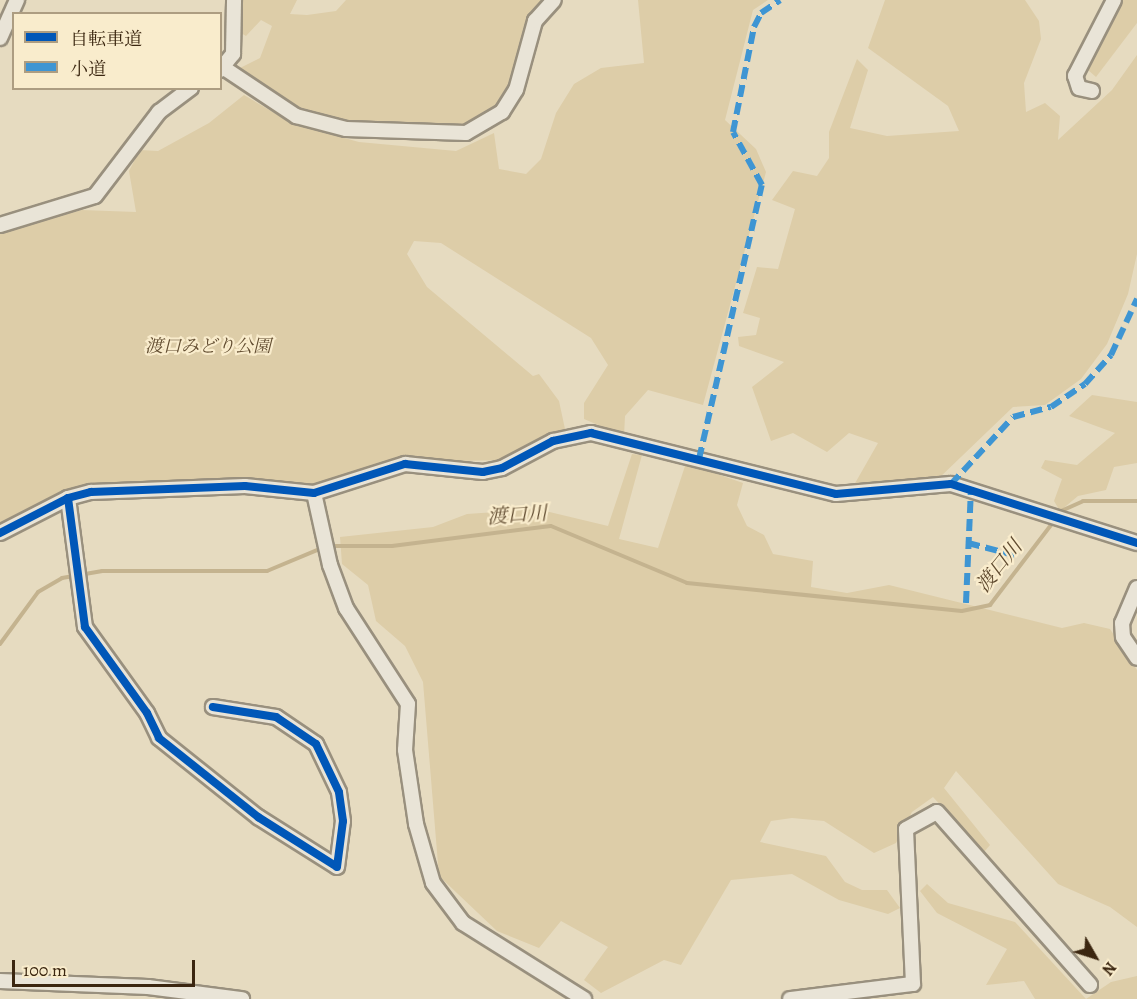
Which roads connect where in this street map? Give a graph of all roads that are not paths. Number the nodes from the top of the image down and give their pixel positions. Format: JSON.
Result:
{"nodes":[{"id":1,"x":17,"y":0,"type":"edge"},
{"id":2,"x":234,"y":0,"type":"edge"},
{"id":3,"x":554,"y":0,"type":"edge"},
{"id":4,"x":1114,"y":0,"type":"edge"},
{"id":5,"x":0,"y":38,"type":"edge"},
{"id":6,"x":222,"y":69,"type":"edge"},
{"id":7,"x":188,"y":90,"type":"edge"},
{"id":8,"x":1092,"y":91,"type":"dead end"},
{"id":9,"x":0,"y":225,"type":"edge"},
{"id":10,"x":314,"y":493,"type":"junction"},
{"id":11,"x":68,"y":498,"type":"junction"},
{"id":12,"x":0,"y":533,"type":"edge"},
{"id":13,"x":1137,"y":543,"type":"edge"},
{"id":14,"x":1137,"y":588,"type":"edge"},
{"id":15,"x":1137,"y":658,"type":"edge"},
{"id":16,"x":213,"y":707,"type":"dead end"},
{"id":17,"x":0,"y":981,"type":"edge"},
{"id":18,"x":1090,"y":985,"type":"dead end"},
{"id":19,"x":242,"y":999,"type":"edge"},
{"id":20,"x":584,"y":999,"type":"edge"},
{"id":21,"x":790,"y":999,"type":"edge"}],
"edges":[{"from":1,"to":5,"type":"street"},
{"from":2,"to":6,"type":"street"},
{"from":3,"to":6,"type":"street"},
{"from":4,"to":8,"type":"street"},
{"from":7,"to":9,"type":"street"},
{"from":10,"to":11,"type":"street"},
{"from":10,"to":13,"type":"street"},
{"from":10,"to":20,"type":"street"},
{"from":11,"to":12,"type":"street"},
{"from":11,"to":16,"type":"street"},
{"from":14,"to":15,"type":"street"},
{"from":17,"to":19,"type":"street"},
{"from":18,"to":21,"type":"street"}]}
